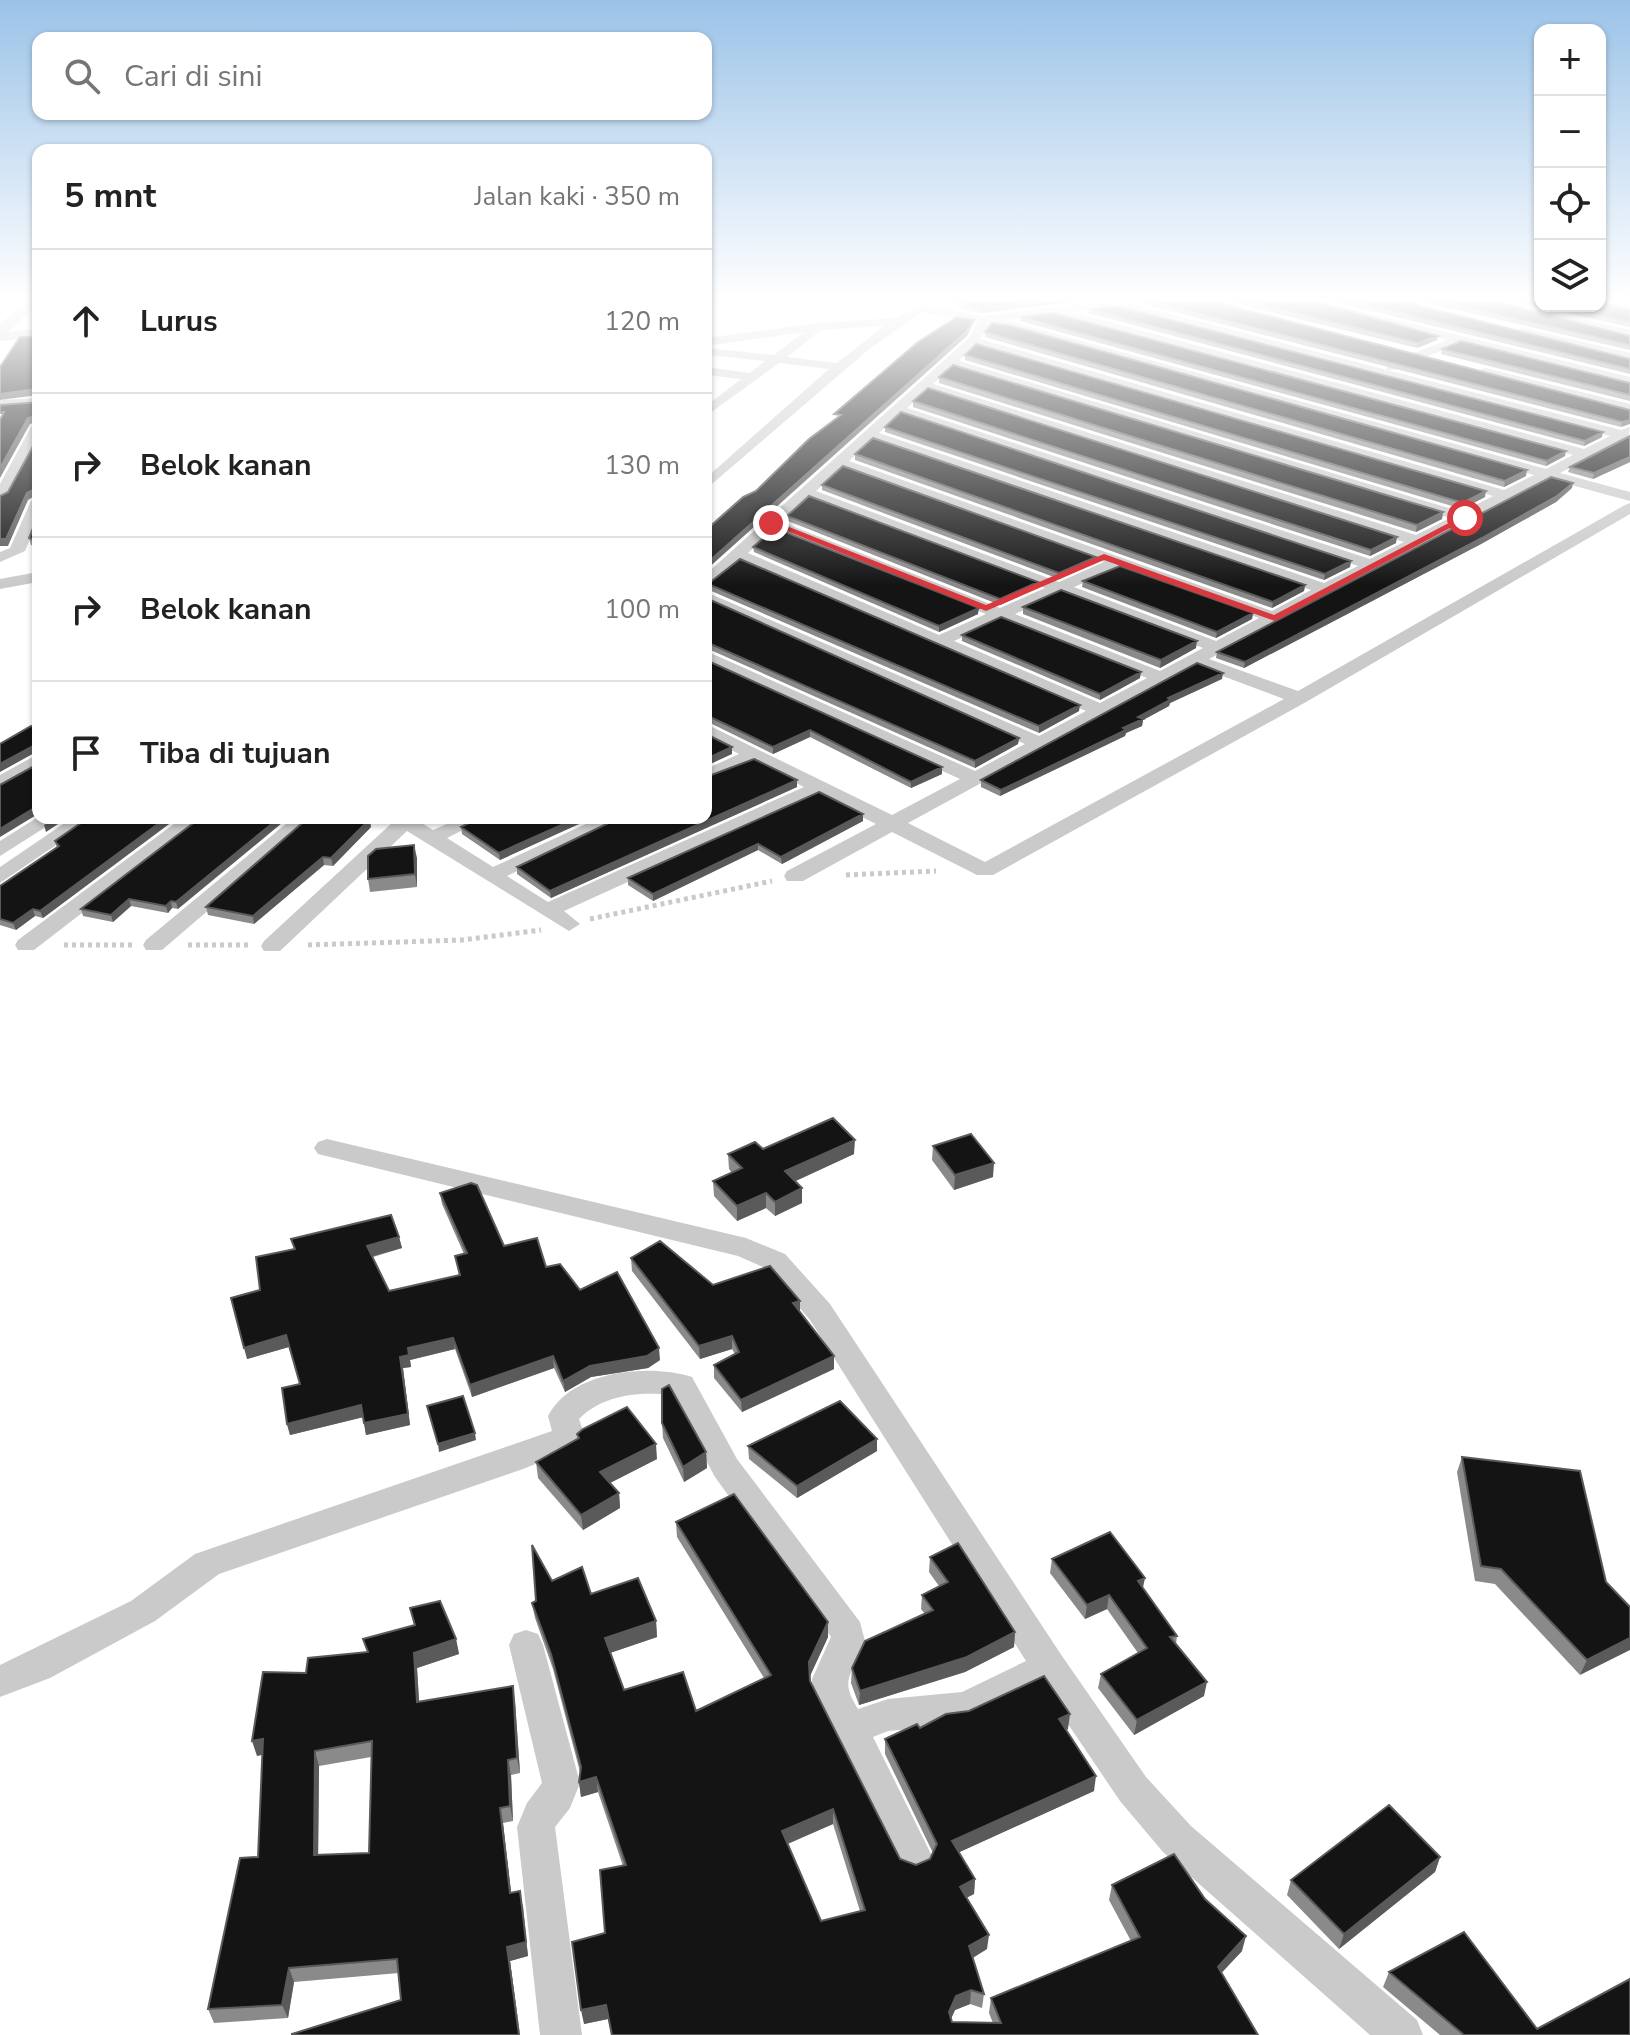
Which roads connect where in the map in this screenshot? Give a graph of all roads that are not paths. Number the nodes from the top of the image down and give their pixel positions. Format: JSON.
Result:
{"nodes":[{"id":1,"x":727,"y":396,"type":"edge"},
{"id":2,"x":809,"y":396,"type":"edge"},
{"id":3,"x":912,"y":396,"type":"edge"},
{"id":4,"x":959,"y":396,"type":"edge"},
{"id":5,"x":1062,"y":396,"type":"edge"},
{"id":6,"x":1163,"y":396,"type":"edge"},
{"id":7,"x":1268,"y":396,"type":"edge"},
{"id":8,"x":1293,"y":396,"type":"edge"},
{"id":9,"x":1318,"y":396,"type":"edge"},
{"id":10,"x":1373,"y":396,"type":"edge"},
{"id":11,"x":1476,"y":396,"type":"edge"},
{"id":12,"x":1581,"y":396,"type":"edge"},
{"id":13,"x":1283,"y":400,"type":"junction"},
{"id":14,"x":32,"y":402,"type":"edge"},
{"id":15,"x":0,"y":404,"type":"edge"},
{"id":16,"x":1299,"y":404,"type":"junction"},
{"id":17,"x":712,"y":407,"type":"edge"},
{"id":18,"x":1630,"y":408,"type":"edge"},
{"id":19,"x":898,"y":409,"type":"junction"},
{"id":20,"x":1239,"y":418,"type":"junction"},
{"id":21,"x":1254,"y":422,"type":"junction"},
{"id":22,"x":1626,"y":433,"type":"edge"},
{"id":23,"x":867,"y":434,"type":"junction"},
{"id":24,"x":1200,"y":438,"type":"junction"},
{"id":25,"x":32,"y":450,"type":"edge"},
{"id":26,"x":1587,"y":454,"type":"junction"},
{"id":27,"x":1153,"y":457,"type":"junction"},
{"id":28,"x":839,"y":462,"type":"junction"},
{"id":29,"x":712,"y":465,"type":"edge"},
{"id":30,"x":728,"y":467,"type":"junction"},
{"id":31,"x":1549,"y":474,"type":"junction"},
{"id":32,"x":1104,"y":477,"type":"junction"},
{"id":33,"x":712,"y":480,"type":"edge"},
{"id":34,"x":806,"y":492,"type":"junction"},
{"id":35,"x":1051,"y":496,"type":"junction"},
{"id":36,"x":1508,"y":496,"type":"junction"},
{"id":37,"x":1630,"y":497,"type":"edge"},
{"id":38,"x":19,"y":499,"type":"edge"},
{"id":39,"x":1630,"y":508,"type":"edge"},
{"id":40,"x":993,"y":518,"type":"junction"},
{"id":41,"x":1465,"y":518,"type":"junction"},
{"id":42,"x":771,"y":523,"type":"junction"},
{"id":43,"x":1421,"y":542,"type":"junction"},
{"id":44,"x":737,"y":554,"type":"junction"},
{"id":45,"x":0,"y":557,"type":"edge"},
{"id":46,"x":1111,"y":560,"type":"junction"},
{"id":47,"x":1375,"y":566,"type":"junction"},
{"id":48,"x":712,"y":577,"type":"edge"},
{"id":49,"x":32,"y":578,"type":"edge"},
{"id":50,"x":0,"y":584,"type":"edge"},
{"id":51,"x":1052,"y":585,"type":"junction"},
{"id":52,"x":1325,"y":589,"type":"junction"},
{"id":53,"x":712,"y":600,"type":"edge"},
{"id":54,"x":993,"y":611,"type":"junction"},
{"id":55,"x":1275,"y":618,"type":"junction"},
{"id":56,"x":932,"y":638,"type":"junction"},
{"id":57,"x":1219,"y":648,"type":"junction"},
{"id":58,"x":712,"y":659,"type":"edge"},
{"id":59,"x":1196,"y":660,"type":"junction"},
{"id":60,"x":1162,"y":678,"type":"junction"},
{"id":61,"x":1299,"y":698,"type":"junction"},
{"id":62,"x":1100,"y":710,"type":"junction"},
{"id":63,"x":712,"y":733,"type":"edge"},
{"id":64,"x":1039,"y":743,"type":"junction"},
{"id":65,"x":754,"y":754,"type":"junction"},
{"id":66,"x":32,"y":764,"type":"edge"},
{"id":67,"x":712,"y":774,"type":"edge"},
{"id":68,"x":973,"y":777,"type":"junction"},
{"id":69,"x":0,"y":783,"type":"edge"},
{"id":70,"x":820,"y":787,"type":"junction"},
{"id":71,"x":889,"y":823,"type":"junction"},
{"id":72,"x":41,"y":824,"type":"edge"},
{"id":73,"x":77,"y":824,"type":"edge"},
{"id":74,"x":187,"y":824,"type":"edge"},
{"id":75,"x":299,"y":824,"type":"edge"},
{"id":76,"x":399,"y":824,"type":"edge"},
{"id":77,"x":410,"y":824,"type":"edge"},
{"id":78,"x":463,"y":824,"type":"edge"},
{"id":79,"x":603,"y":824,"type":"edge"},
{"id":80,"x":433,"y":837,"type":"junction"},
{"id":81,"x":0,"y":850,"type":"edge"},
{"id":82,"x":490,"y":876,"type":"junction"},
{"id":83,"x":795,"y":876,"type":"road end"},
{"id":84,"x":0,"y":877,"type":"edge"},
{"id":85,"x":550,"y":909,"type":"junction"},
{"id":86,"x":569,"y":924,"type":"road end"},
{"id":87,"x":26,"y":945,"type":"road end"},
{"id":88,"x":154,"y":945,"type":"road end"},
{"id":89,"x":272,"y":946,"type":"road end"},
{"id":90,"x":327,"y":1148,"type":"dead end"},
{"id":91,"x":526,"y":1645,"type":"dead end"},
{"id":92,"x":1049,"y":1667,"type":"junction"},
{"id":93,"x":0,"y":1681,"type":"edge"},
{"id":94,"x":850,"y":1729,"type":"junction"},
{"id":95,"x":914,"y":1858,"type":"dead end"},
{"id":96,"x":561,"y":2035,"type":"edge"},
{"id":97,"x":1402,"y":2035,"type":"edge"}],
"edges":[{"from":1,"to":17,"type":"street"},
{"from":2,"to":30,"type":"street"},
{"from":3,"to":19,"type":"street"},
{"from":4,"to":27,"type":"street"},
{"from":5,"to":24,"type":"street"},
{"from":6,"to":20,"type":"street"},
{"from":7,"to":13,"type":"street"},
{"from":8,"to":13,"type":"street"},
{"from":9,"to":16,"type":"street"},
{"from":10,"to":26,"type":"street"},
{"from":11,"to":22,"type":"street"},
{"from":12,"to":18,"type":"street"},
{"from":13,"to":16,"type":"street"},
{"from":13,"to":20,"type":"street"},
{"from":14,"to":15,"type":"street"},
{"from":16,"to":21,"type":"street"},
{"from":16,"to":31,"type":"street"},
{"from":19,"to":23,"type":"street"},
{"from":19,"to":32,"type":"street"},
{"from":20,"to":21,"type":"street"},
{"from":20,"to":24,"type":"street"},
{"from":21,"to":24,"type":"street"},
{"from":21,"to":36,"type":"street"},
{"from":22,"to":26,"type":"street"},
{"from":23,"to":28,"type":"street"},
{"from":23,"to":35,"type":"street"},
{"from":24,"to":27,"type":"street"},
{"from":24,"to":41,"type":"street"},
{"from":25,"to":38,"type":"street"},
{"from":26,"to":31,"type":"street"},
{"from":27,"to":32,"type":"street"},
{"from":27,"to":43,"type":"street"},
{"from":28,"to":34,"type":"street"},
{"from":28,"to":40,"type":"street"},
{"from":29,"to":30,"type":"street"},
{"from":30,"to":33,"type":"street"},
{"from":31,"to":36,"type":"street"},
{"from":31,"to":37,"type":"street"},
{"from":32,"to":47,"type":"street"},
{"from":34,"to":42,"type":"street"},
{"from":34,"to":51,"type":"street"},
{"from":35,"to":40,"type":"street"},
{"from":35,"to":52,"type":"street"},
{"from":36,"to":41,"type":"street"},
{"from":38,"to":45,"type":"street"},
{"from":39,"to":61,"type":"street"},
{"from":40,"to":46,"type":"street"},
{"from":41,"to":43,"type":"street"},
{"from":42,"to":44,"type":"street"},
{"from":42,"to":54,"type":"street"},
{"from":43,"to":47,"type":"street"},
{"from":44,"to":48,"type":"street"},
{"from":44,"to":56,"type":"street"},
{"from":46,"to":51,"type":"street"},
{"from":46,"to":55,"type":"street"},
{"from":47,"to":52,"type":"street"},
{"from":49,"to":50,"type":"street"},
{"from":51,"to":54,"type":"street"},
{"from":51,"to":57,"type":"street"},
{"from":52,"to":55,"type":"street"},
{"from":53,"to":64,"type":"street"},
{"from":54,"to":56,"type":"street"},
{"from":54,"to":60,"type":"street"},
{"from":55,"to":57,"type":"street"},
{"from":56,"to":62,"type":"street"},
{"from":57,"to":59,"type":"street"},
{"from":58,"to":68,"type":"street"},
{"from":59,"to":60,"type":"street"},
{"from":59,"to":61,"type":"street"},
{"from":60,"to":62,"type":"street"},
{"from":61,"to":71,"type":"street"},
{"from":62,"to":64,"type":"street"},
{"from":63,"to":65,"type":"street"},
{"from":64,"to":68,"type":"street"},
{"from":65,"to":67,"type":"street"},
{"from":65,"to":70,"type":"street"},
{"from":66,"to":69,"type":"street"},
{"from":68,"to":71,"type":"street"},
{"from":70,"to":71,"type":"street"},
{"from":70,"to":85,"type":"street"},
{"from":71,"to":83,"type":"street"},
{"from":72,"to":81,"type":"street"},
{"from":73,"to":84,"type":"street"},
{"from":74,"to":87,"type":"street"},
{"from":75,"to":88,"type":"street"},
{"from":76,"to":89,"type":"street"},
{"from":77,"to":80,"type":"street"},
{"from":78,"to":80,"type":"street"},
{"from":79,"to":82,"type":"street"},
{"from":80,"to":82,"type":"street"},
{"from":82,"to":85,"type":"street"},
{"from":85,"to":86,"type":"street"},
{"from":90,"to":92,"type":"street"},
{"from":91,"to":96,"type":"street"},
{"from":92,"to":94,"type":"street"},
{"from":92,"to":97,"type":"street"},
{"from":93,"to":94,"type":"street"},
{"from":94,"to":95,"type":"street"}]}
